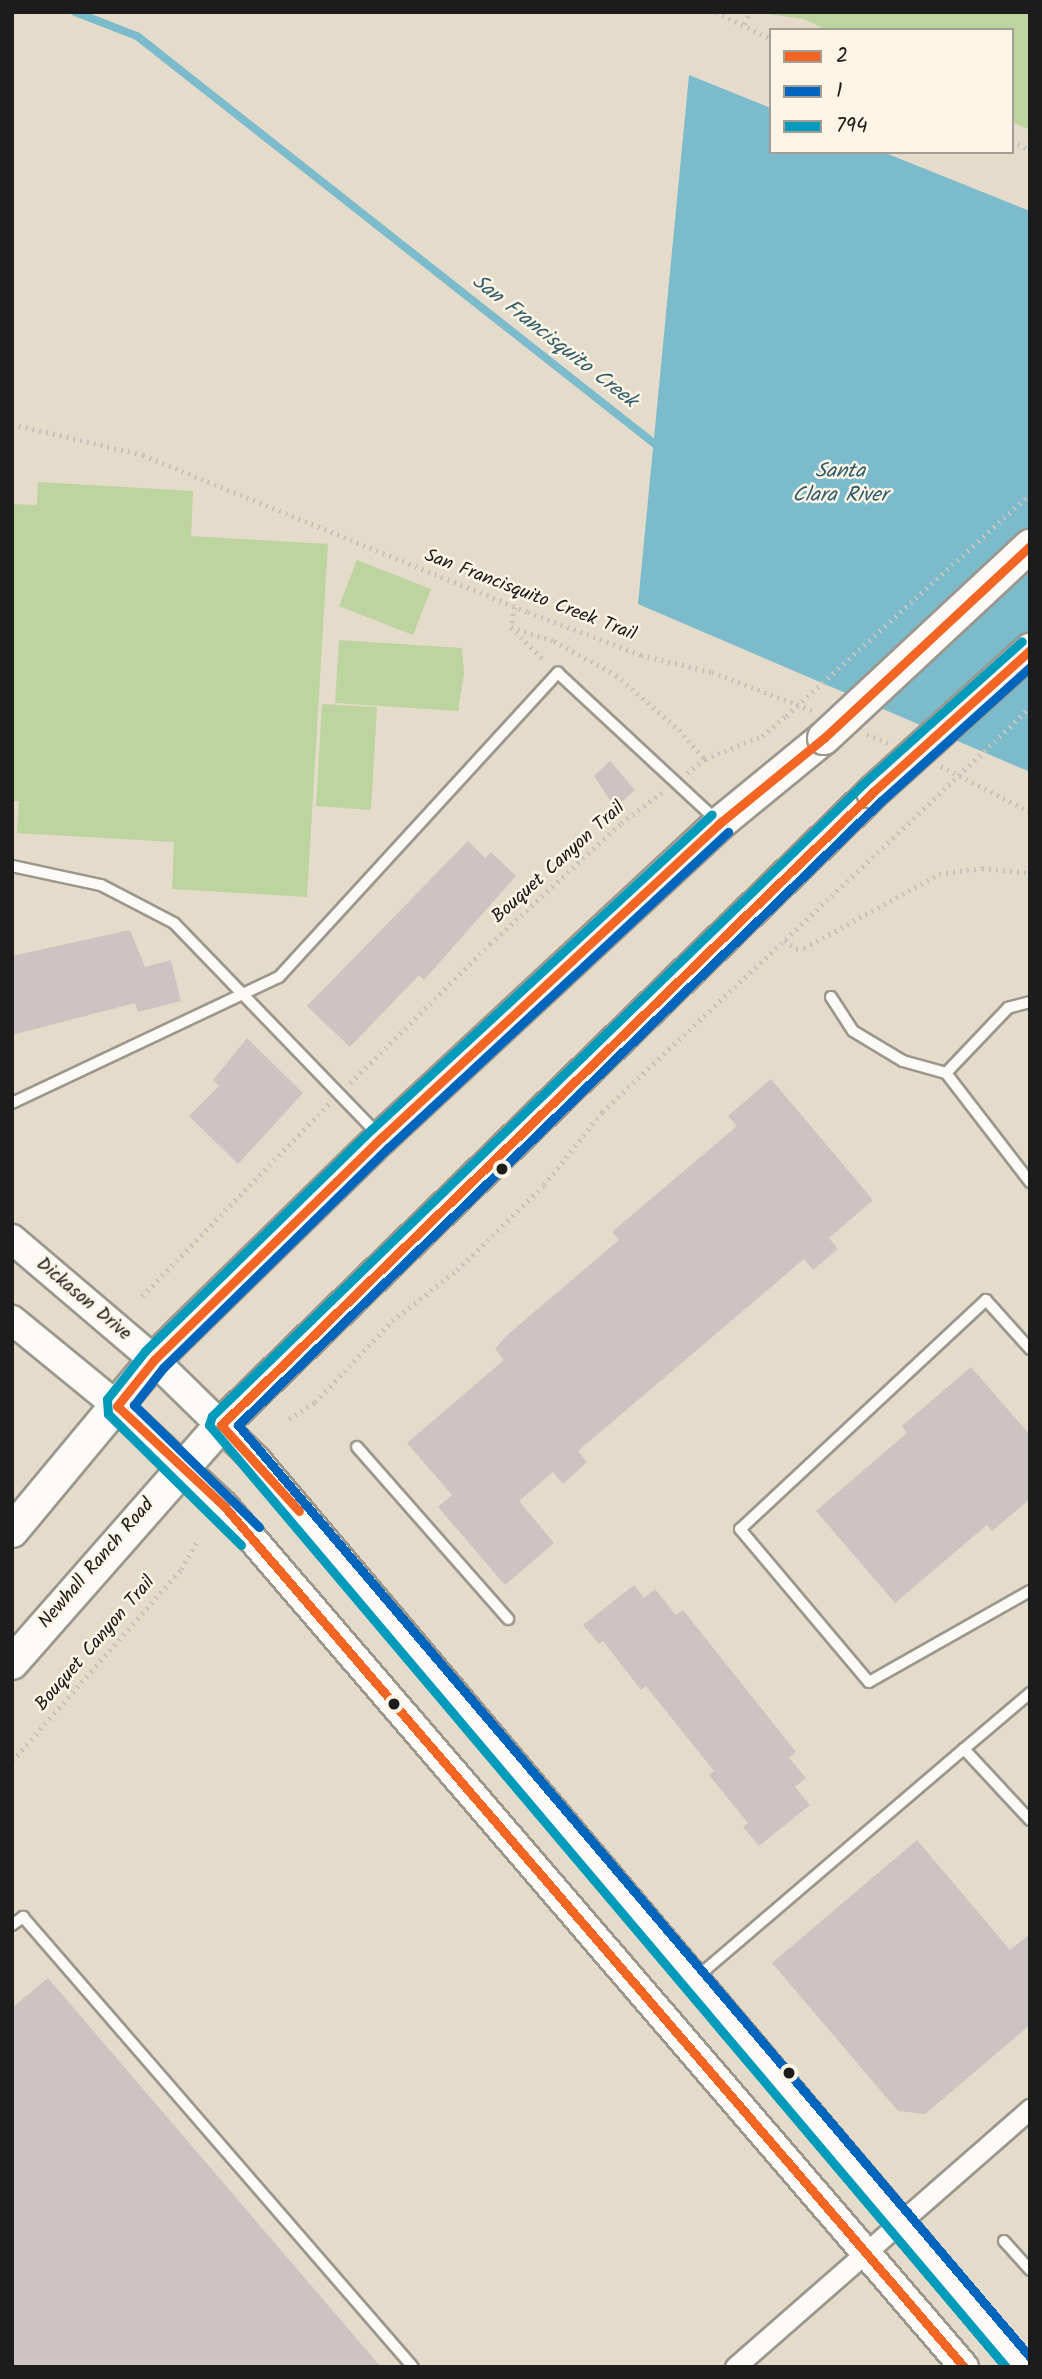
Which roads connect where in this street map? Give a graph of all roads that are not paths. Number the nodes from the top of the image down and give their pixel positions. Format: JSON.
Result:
{"nodes":[{"id":1,"x":1030,"y":546,"type":"edge"},
{"id":2,"x":1030,"y":650,"type":"edge"},
{"id":3,"x":720,"y":824,"type":"junction"},
{"id":4,"x":12,"y":866,"type":"edge"},
{"id":5,"x":243,"y":993,"type":"junction"},
{"id":6,"x":831,"y":997,"type":"dead end"},
{"id":7,"x":1030,"y":1002,"type":"edge"},
{"id":8,"x":946,"y":1073,"type":"junction"},
{"id":9,"x":12,"y":1103,"type":"edge"},
{"id":10,"x":382,"y":1138,"type":"junction"},
{"id":11,"x":1030,"y":1182,"type":"edge"},
{"id":12,"x":12,"y":1239,"type":"edge"},
{"id":13,"x":12,"y":1320,"type":"edge"},
{"id":14,"x":1030,"y":1349,"type":"edge"},
{"id":15,"x":153,"y":1360,"type":"junction"},
{"id":16,"x":117,"y":1406,"type":"junction"},
{"id":17,"x":221,"y":1425,"type":"junction"},
{"id":18,"x":357,"y":1447,"type":"dead end"},
{"id":19,"x":183,"y":1467,"type":"junction"},
{"id":20,"x":12,"y":1531,"type":"edge"},
{"id":21,"x":1030,"y":1591,"type":"edge"},
{"id":22,"x":508,"y":1619,"type":"dead end"},
{"id":23,"x":12,"y":1663,"type":"edge"},
{"id":24,"x":1030,"y":1693,"type":"edge"},
{"id":25,"x":964,"y":1749,"type":"junction"},
{"id":26,"x":1030,"y":1819,"type":"edge"},
{"id":27,"x":12,"y":1925,"type":"edge"},
{"id":28,"x":694,"y":1980,"type":"junction"},
{"id":29,"x":1030,"y":2109,"type":"edge"},
{"id":30,"x":898,"y":2224,"type":"junction"},
{"id":31,"x":1004,"y":2241,"type":"dead end"},
{"id":32,"x":866,"y":2252,"type":"junction"},
{"id":33,"x":1030,"y":2270,"type":"edge"},
{"id":34,"x":413,"y":2367,"type":"edge"},
{"id":35,"x":735,"y":2367,"type":"edge"},
{"id":36,"x":964,"y":2367,"type":"edge"},
{"id":37,"x":1022,"y":2367,"type":"edge"}],
"edges":[{"from":1,"to":3,"type":"main road","bridge":true},
{"from":2,"to":17,"type":"main road","name":"Newhall Ranch Road","bridge":true},
{"from":3,"to":5,"type":"lane"},
{"from":3,"to":10,"type":"main road"},
{"from":4,"to":5,"type":"lane"},
{"from":5,"to":9,"type":"lane"},
{"from":5,"to":10,"type":"lane"},
{"from":6,"to":8,"type":"lane"},
{"from":7,"to":8,"type":"lane"},
{"from":8,"to":11,"type":"lane"},
{"from":10,"to":15,"type":"main road"},
{"from":12,"to":15,"type":"street","name":"Dickason Drive"},
{"from":13,"to":16,"type":"street"},
{"from":14,"to":21,"type":"lane"},
{"from":15,"to":16,"type":"main road"},
{"from":15,"to":17,"type":"street","name":"Dickason Drive"},
{"from":16,"to":19,"type":"street"},
{"from":16,"to":20,"type":"main road"},
{"from":17,"to":19,"type":"main road","name":"Newhall Ranch Road"},
{"from":17,"to":28,"type":"street","name":"Dickason Drive"},
{"from":18,"to":22,"type":"lane"},
{"from":19,"to":23,"type":"main road","name":"Newhall Ranch Road"},
{"from":19,"to":32,"type":"street"},
{"from":24,"to":25,"type":"lane"},
{"from":25,"to":26,"type":"lane"},
{"from":25,"to":28,"type":"lane"},
{"from":27,"to":34,"type":"lane"},
{"from":28,"to":30,"type":"street","name":"Dickason Drive"},
{"from":29,"to":30,"type":"street"},
{"from":30,"to":32,"type":"street"},
{"from":30,"to":37,"type":"street","name":"Dickason Drive"},
{"from":31,"to":33,"type":"lane"},
{"from":32,"to":35,"type":"street"},
{"from":32,"to":36,"type":"street"}]}
